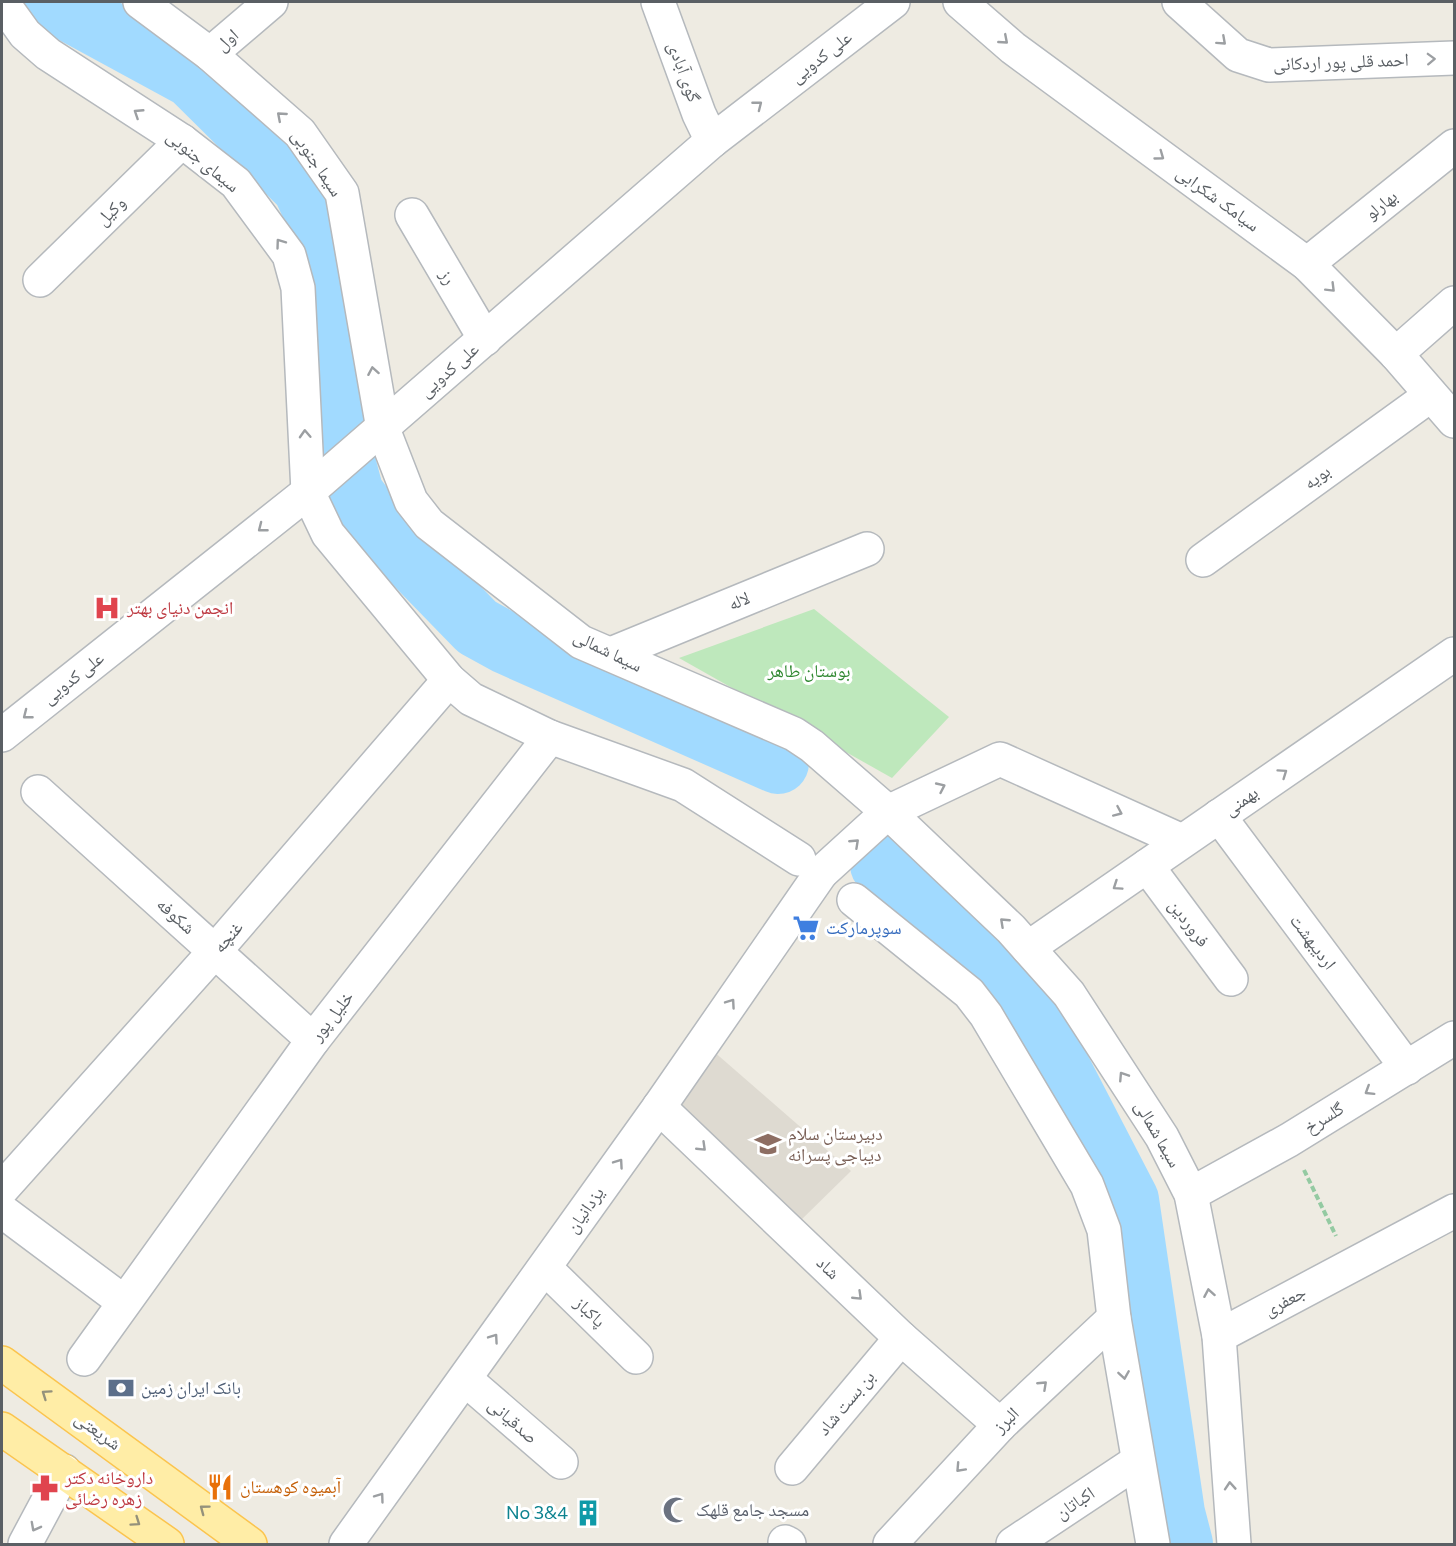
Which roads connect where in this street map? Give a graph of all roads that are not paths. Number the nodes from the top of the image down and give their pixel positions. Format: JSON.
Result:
{"nodes":[{"id":1,"x":2,"y":2,"type":"edge"},
{"id":2,"x":140,"y":2,"type":"edge"},
{"id":3,"x":271,"y":2,"type":"edge"},
{"id":4,"x":658,"y":2,"type":"edge"},
{"id":5,"x":893,"y":2,"type":"edge"},
{"id":6,"x":960,"y":2,"type":"edge"},
{"id":7,"x":1179,"y":2,"type":"edge"},
{"id":8,"x":210,"y":54,"type":"junction"},
{"id":9,"x":1455,"y":58,"type":"edge"},
{"id":10,"x":182,"y":141,"type":"junction"},
{"id":11,"x":712,"y":141,"type":"junction"},
{"id":12,"x":1455,"y":146,"type":"edge"},
{"id":13,"x":412,"y":214,"type":"dead end"},
{"id":14,"x":1307,"y":264,"type":"junction"},
{"id":15,"x":40,"y":280,"type":"dead end"},
{"id":16,"x":1455,"y":303,"type":"edge"},
{"id":17,"x":485,"y":339,"type":"junction"},
{"id":18,"x":1395,"y":354,"type":"junction"},
{"id":19,"x":1431,"y":395,"type":"junction"},
{"id":20,"x":1455,"y":421,"type":"edge"},
{"id":21,"x":383,"y":429,"type":"junction"},
{"id":22,"x":308,"y":492,"type":"junction"},
{"id":23,"x":867,"y":549,"type":"dead end"},
{"id":24,"x":1203,"y":560,"type":"dead end"},
{"id":25,"x":611,"y":654,"type":"junction"},
{"id":26,"x":1455,"y":654,"type":"edge"},
{"id":27,"x":449,"y":680,"type":"junction"},
{"id":28,"x":2,"y":735,"type":"edge"},
{"id":29,"x":550,"y":737,"type":"junction"},
{"id":30,"x":39,"y":792,"type":"dead end"},
{"id":31,"x":888,"y":812,"type":"junction"},
{"id":32,"x":1219,"y":816,"type":"junction"},
{"id":33,"x":1182,"y":841,"type":"junction"},
{"id":34,"x":810,"y":866,"type":"junction"},
{"id":35,"x":1146,"y":866,"type":"junction"},
{"id":36,"x":854,"y":900,"type":"dead end"},
{"id":37,"x":1028,"y":948,"type":"junction"},
{"id":38,"x":215,"y":951,"type":"junction"},
{"id":39,"x":1231,"y":979,"type":"dead end"},
{"id":40,"x":1455,"y":1038,"type":"edge"},
{"id":41,"x":313,"y":1040,"type":"junction"},
{"id":42,"x":1407,"y":1068,"type":"junction"},
{"id":43,"x":659,"y":1107,"type":"junction"},
{"id":44,"x":2,"y":1189,"type":"edge"},
{"id":45,"x":1191,"y":1194,"type":"junction"},
{"id":46,"x":2,"y":1211,"type":"edge"},
{"id":47,"x":1455,"y":1211,"type":"edge"},
{"id":48,"x":544,"y":1268,"type":"junction"},
{"id":49,"x":124,"y":1302,"type":"junction"},
{"id":50,"x":1114,"y":1317,"type":"junction"},
{"id":51,"x":1219,"y":1336,"type":"junction"},
{"id":52,"x":901,"y":1338,"type":"junction"},
{"id":53,"x":636,"y":1357,"type":"dead end"},
{"id":54,"x":84,"y":1359,"type":"dead end"},
{"id":55,"x":2,"y":1363,"type":"edge"},
{"id":56,"x":465,"y":1379,"type":"junction"},
{"id":57,"x":1000,"y":1425,"type":"junction"},
{"id":58,"x":2,"y":1429,"type":"edge"},
{"id":59,"x":1138,"y":1461,"type":"junction"},
{"id":60,"x":561,"y":1462,"type":"dead end"},
{"id":61,"x":792,"y":1468,"type":"dead end"},
{"id":62,"x":64,"y":1471,"type":"junction"},
{"id":63,"x":902,"y":1539,"type":"edge"},
{"id":64,"x":25,"y":1545,"type":"edge"},
{"id":65,"x":167,"y":1545,"type":"edge"},
{"id":66,"x":250,"y":1545,"type":"edge"},
{"id":67,"x":346,"y":1545,"type":"edge"},
{"id":68,"x":1013,"y":1545,"type":"edge"},
{"id":69,"x":1153,"y":1545,"type":"edge"},
{"id":70,"x":1234,"y":1545,"type":"edge"}],
"edges":[{"from":10,"to":1,"type":"street","name":"سیمای جنوبی","one_way":true},
{"from":2,"to":8,"type":"street","name":"سیما جنوبی"},
{"from":3,"to":8,"type":"street","name":"اول"},
{"from":4,"to":11,"type":"street","name":"گوی آبادی"},
{"from":11,"to":5,"type":"street","name":"علی کدویی","one_way":true},
{"from":6,"to":14,"type":"street","name":"سیامک شکرابی","one_way":true},
{"from":7,"to":9,"type":"street","name":"احمد قلی پور اردکانی","one_way":true},
{"from":21,"to":8,"type":"street","name":"سیما جنوبی","one_way":true},
{"from":10,"to":15,"type":"street","name":"وکیل"},
{"from":22,"to":10,"type":"street","name":"سیمای جنوبی","one_way":true},
{"from":11,"to":17,"type":"street","name":"علی کدویی"},
{"from":12,"to":14,"type":"street","name":"بهارلو"},
{"from":13,"to":17,"type":"street","name":"رز"},
{"from":14,"to":18,"type":"street","name":"سیامک شکرابی","one_way":true},
{"from":16,"to":18,"type":"street"},
{"from":17,"to":21,"type":"street","name":"علی کدویی"},
{"from":18,"to":19,"type":"street","name":"سیامک شکرابی"},
{"from":19,"to":20,"type":"street","name":"سیامک شکرابی"},
{"from":19,"to":24,"type":"street","name":"بویه"},
{"from":21,"to":22,"type":"street","name":"علی کدویی"},
{"from":21,"to":25,"type":"street","name":"سیما شمالی"},
{"from":22,"to":27,"type":"street"},
{"from":22,"to":28,"type":"street","name":"علی کدویی","one_way":true},
{"from":23,"to":25,"type":"street","name":"لاله"},
{"from":25,"to":31,"type":"street","name":"سیما شمالی"},
{"from":32,"to":26,"type":"street","name":"بهمنی","one_way":true},
{"from":27,"to":29,"type":"street"},
{"from":27,"to":38,"type":"street","name":"غنچه"},
{"from":29,"to":34,"type":"street"},
{"from":29,"to":41,"type":"street","name":"خلیل‌ پور"},
{"from":30,"to":38,"type":"street","name":"شکوفه"},
{"from":31,"to":33,"type":"street","one_way":true},
{"from":34,"to":31,"type":"street","name":"یزدانیان","one_way":true},
{"from":37,"to":31,"type":"street","name":"سیما شمالی","one_way":true},
{"from":32,"to":33,"type":"street","name":"بهمنی"},
{"from":32,"to":42,"type":"street","name":"اردیبهشت"},
{"from":33,"to":35,"type":"street","name":"بهمنی"},
{"from":43,"to":34,"type":"street","name":"یزدانیان","one_way":true},
{"from":35,"to":37,"type":"street","name":"بهمنی","one_way":true},
{"from":35,"to":39,"type":"street","name":"فروردین"},
{"from":36,"to":50,"type":"street"},
{"from":45,"to":37,"type":"street","name":"سیما شمالی","one_way":true},
{"from":38,"to":41,"type":"street","name":"شکوفه"},
{"from":38,"to":44,"type":"street","name":"غنچه"},
{"from":40,"to":42,"type":"street","name":"گلسرخ"},
{"from":41,"to":49,"type":"street","name":"خلیل‌ پور"},
{"from":42,"to":45,"type":"street","name":"گلسرخ","one_way":true},
{"from":48,"to":43,"type":"street","name":"یزدانیان","one_way":true},
{"from":43,"to":52,"type":"street","name":"شاد","one_way":true},
{"from":51,"to":45,"type":"street","name":"سیما شمالی","one_way":true},
{"from":46,"to":49,"type":"street"},
{"from":47,"to":51,"type":"street","name":"جعفری"},
{"from":48,"to":53,"type":"street","name":"پاکباز"},
{"from":56,"to":48,"type":"street","name":"یزدانیان","one_way":true},
{"from":49,"to":54,"type":"street","name":"خلیل‌ پور"},
{"from":57,"to":50,"type":"street","name":"البرز","one_way":true},
{"from":50,"to":59,"type":"street","one_way":true},
{"from":70,"to":51,"type":"street","name":"سیما شمالی","one_way":true},
{"from":52,"to":57,"type":"street","name":"شاد"},
{"from":52,"to":61,"type":"street","name":"بن بست شاد"},
{"from":66,"to":55,"type":"main road","name":"شریعتی","one_way":true},
{"from":56,"to":60,"type":"street","name":"صدقیانی"},
{"from":67,"to":56,"type":"street","name":"یزدانیان","one_way":true},
{"from":57,"to":63,"type":"street","name":"البرز","one_way":true},
{"from":58,"to":62,"type":"main road"},
{"from":59,"to":68,"type":"street","name":"اکباتان"},
{"from":59,"to":69,"type":"street"},
{"from":62,"to":64,"type":"street","one_way":true},
{"from":62,"to":65,"type":"main road","one_way":true}]}
